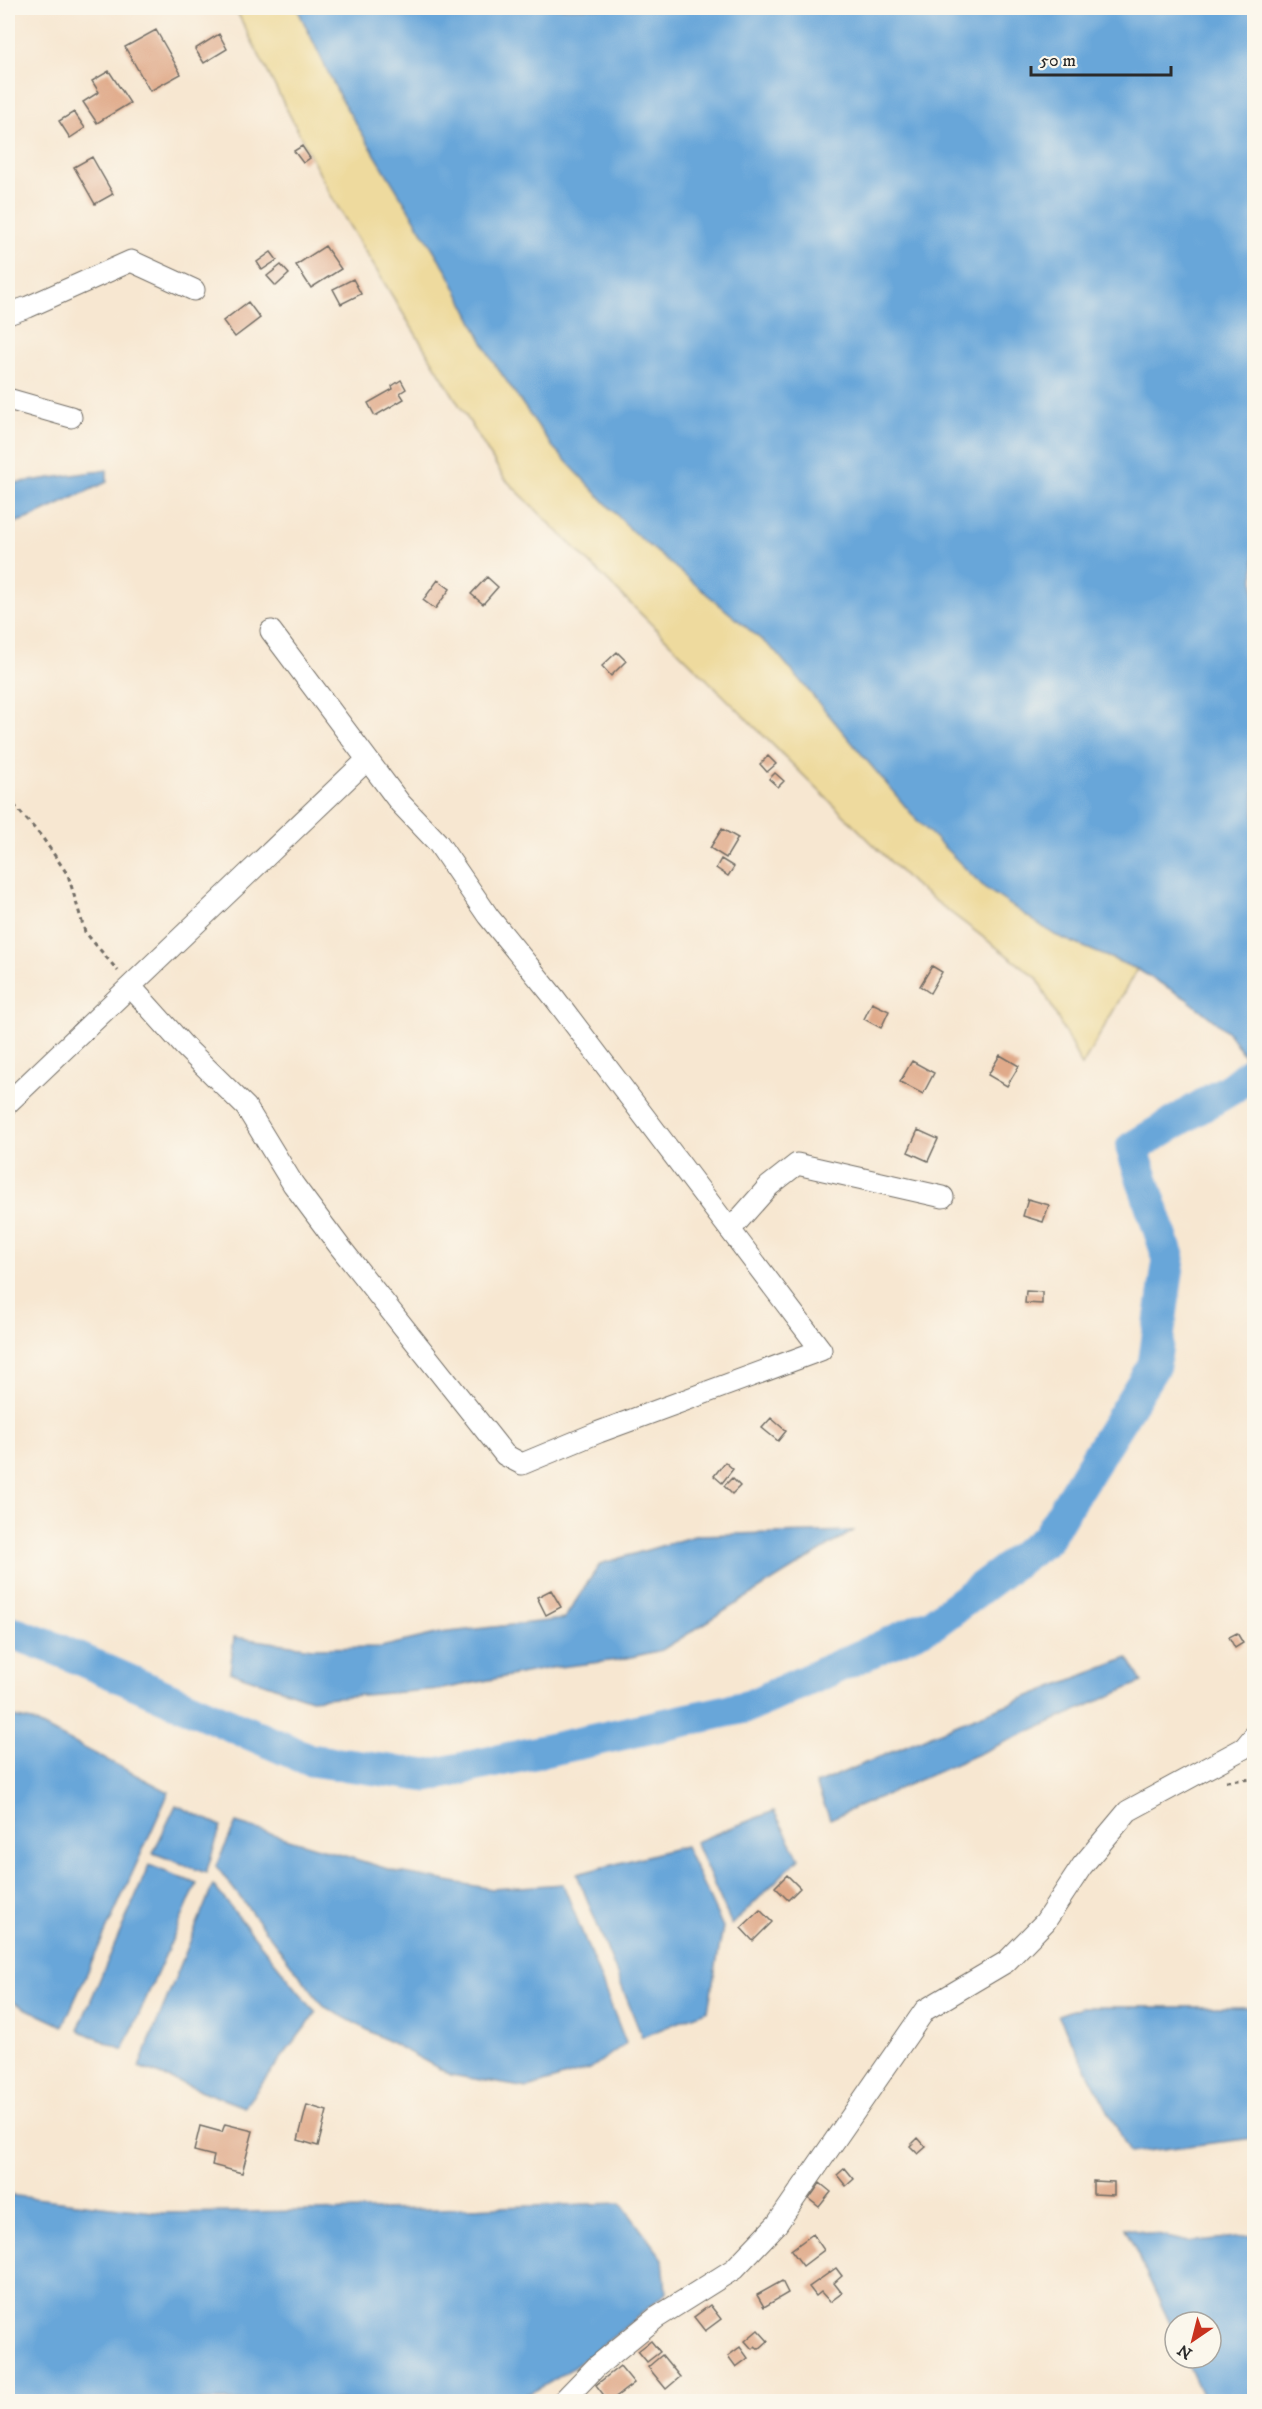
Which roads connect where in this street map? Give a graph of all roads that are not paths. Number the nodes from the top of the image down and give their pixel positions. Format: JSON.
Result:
{"nodes":[{"id":1,"x":195,"y":290,"type":"dead end"},
{"id":2,"x":8,"y":314,"type":"edge"},
{"id":3,"x":8,"y":399,"type":"edge"},
{"id":4,"x":71,"y":417,"type":"dead end"},
{"id":5,"x":271,"y":631,"type":"dead end"},
{"id":6,"x":367,"y":760,"type":"junction"},
{"id":7,"x":131,"y":987,"type":"junction"},
{"id":8,"x":8,"y":1103,"type":"edge"},
{"id":9,"x":943,"y":1197,"type":"dead end"},
{"id":10,"x":730,"y":1230,"type":"junction"},
{"id":11,"x":1254,"y":1736,"type":"edge"},
{"id":12,"x":562,"y":2402,"type":"edge"}],
"edges":[{"from":1,"to":2,"type":"street"},
{"from":3,"to":4,"type":"street"},
{"from":5,"to":6,"type":"street"},
{"from":6,"to":7,"type":"street"},
{"from":6,"to":10,"type":"street"},
{"from":7,"to":8,"type":"street"},
{"from":7,"to":10,"type":"street"},
{"from":9,"to":10,"type":"street"},
{"from":11,"to":12,"type":"street"}]}
